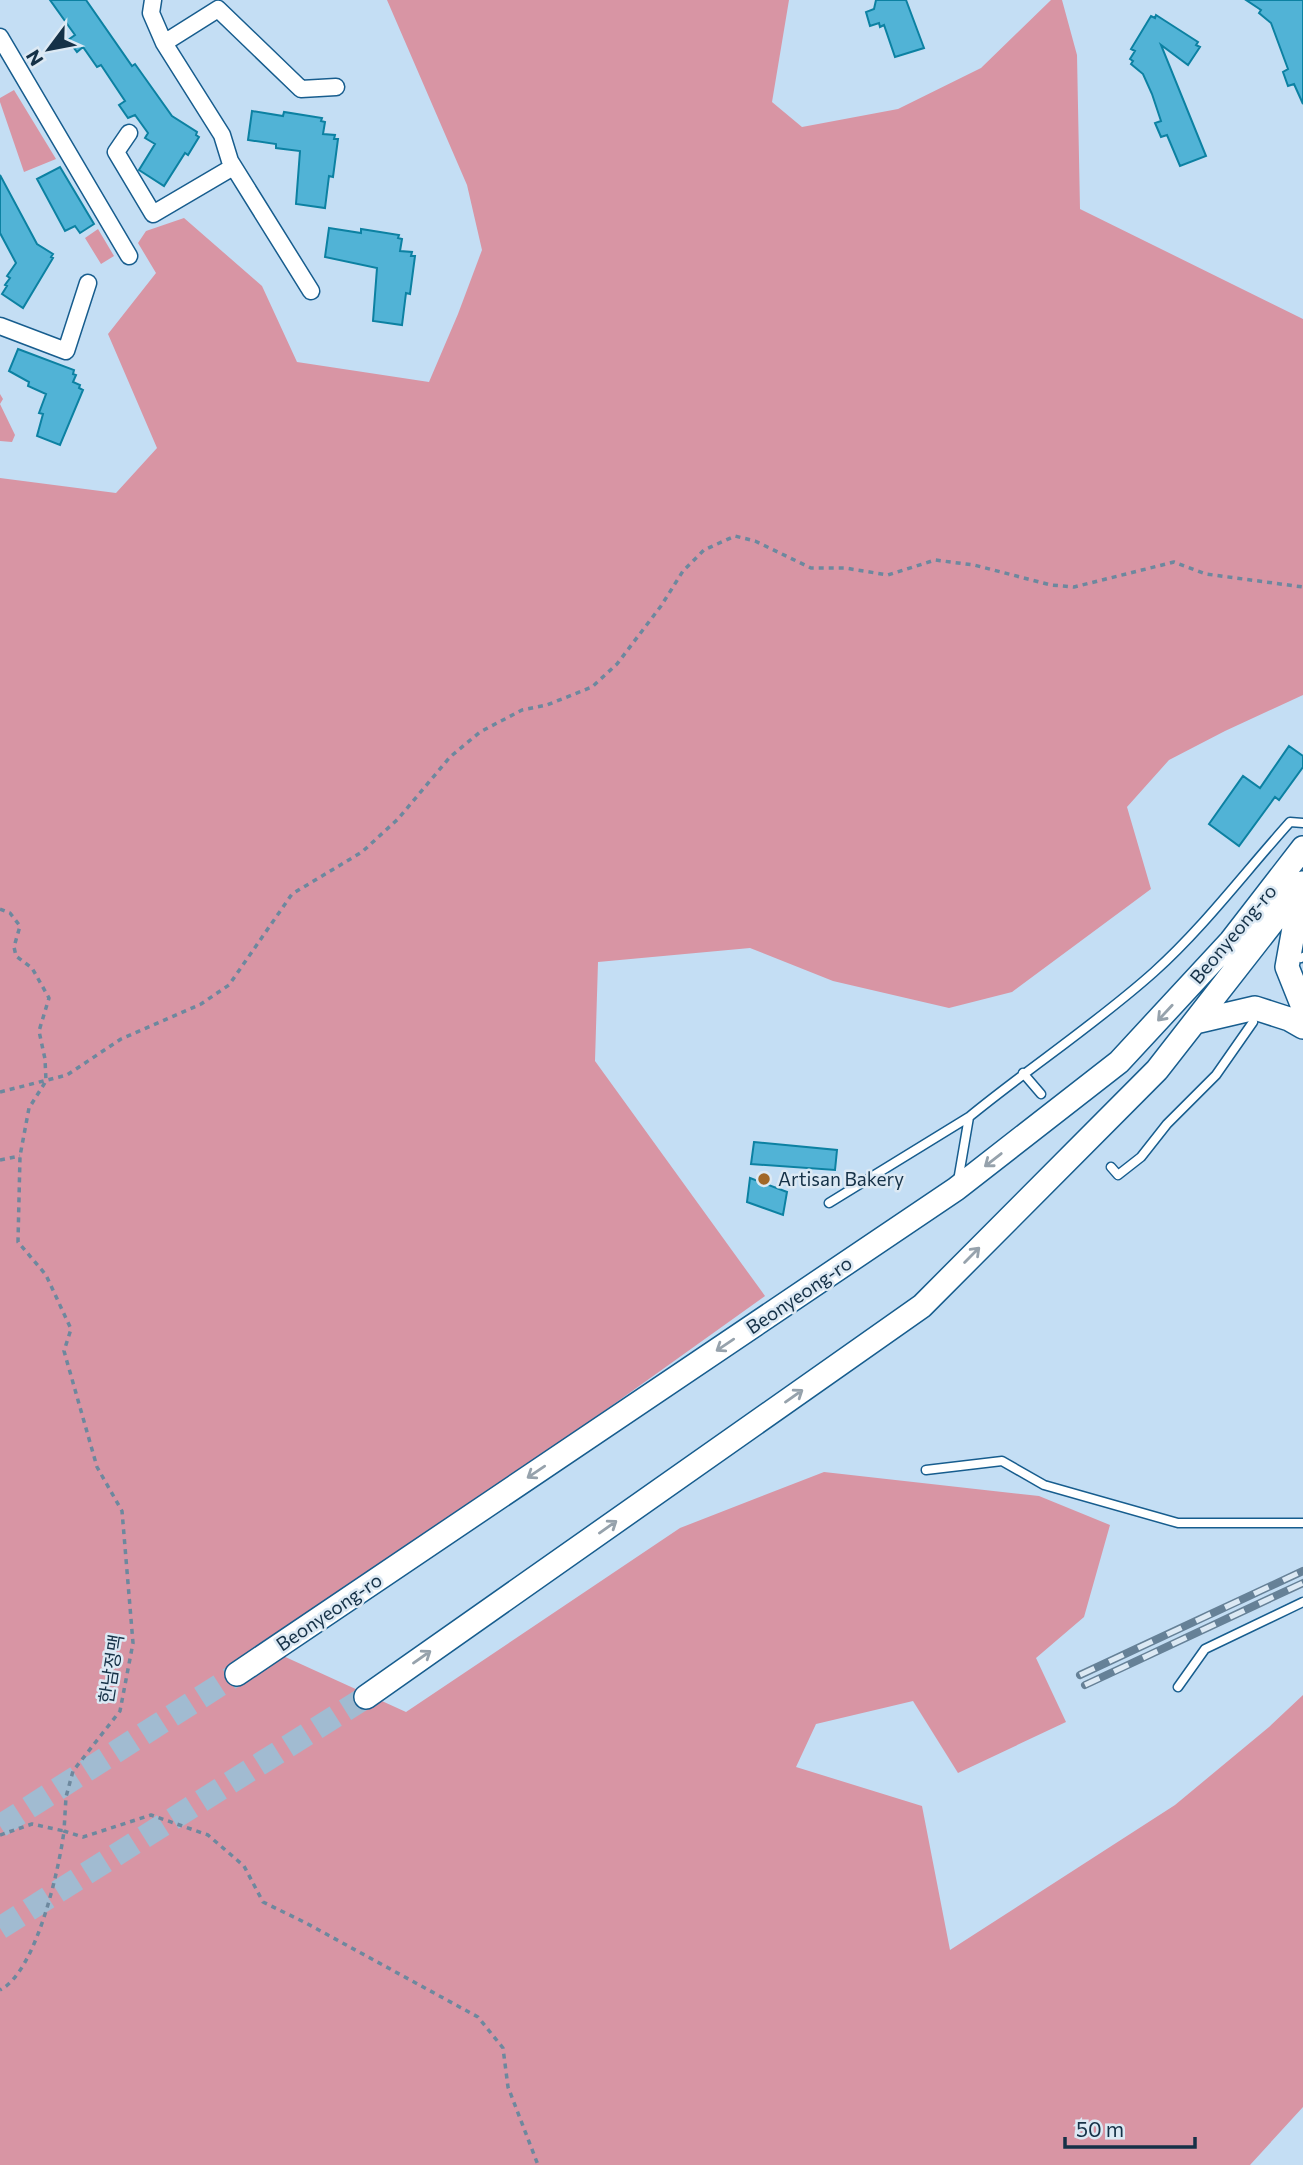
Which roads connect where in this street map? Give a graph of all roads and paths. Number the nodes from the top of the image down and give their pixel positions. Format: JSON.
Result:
{"nodes":[{"id":1,"x":153,"y":0,"type":"edge"},
{"id":2,"x":0,"y":37,"type":"edge"},
{"id":3,"x":164,"y":43,"type":"junction"},
{"id":4,"x":336,"y":87,"type":"dead end"},
{"id":5,"x":130,"y":132,"type":"dead end"},
{"id":6,"x":233,"y":167,"type":"junction"},
{"id":7,"x":130,"y":256,"type":"dead end"},
{"id":8,"x":88,"y":284,"type":"dead end"},
{"id":9,"x":311,"y":291,"type":"dead end"},
{"id":10,"x":0,"y":326,"type":"edge"},
{"id":11,"x":1303,"y":587,"type":"edge"},
{"id":12,"x":1303,"y":823,"type":"edge"},
{"id":13,"x":1303,"y":848,"type":"edge"},
{"id":14,"x":1303,"y":883,"type":"edge"},
{"id":15,"x":1303,"y":895,"type":"edge"},
{"id":16,"x":0,"y":909,"type":"edge"},
{"id":17,"x":1303,"y":1007,"type":"edge"},
{"id":18,"x":1195,"y":1022,"type":"junction"},
{"id":19,"x":1253,"y":1022,"type":"dead end"},
{"id":20,"x":1303,"y":1027,"type":"edge"},
{"id":21,"x":1023,"y":1073,"type":"junction"},
{"id":22,"x":46,"y":1081,"type":"junction"},
{"id":23,"x":0,"y":1092,"type":"edge"},
{"id":24,"x":1041,"y":1094,"type":"dead end"},
{"id":25,"x":970,"y":1117,"type":"junction"},
{"id":26,"x":20,"y":1156,"type":"junction"},
{"id":27,"x":0,"y":1160,"type":"edge"},
{"id":28,"x":1111,"y":1167,"type":"dead end"},
{"id":29,"x":956,"y":1189,"type":"junction"},
{"id":30,"x":829,"y":1203,"type":"dead end"},
{"id":31,"x":926,"y":1470,"type":"dead end"},
{"id":32,"x":1303,"y":1523,"type":"edge"},
{"id":33,"x":1303,"y":1602,"type":"edge"},
{"id":34,"x":237,"y":1674,"type":"tunnel mouth"},
{"id":35,"x":1178,"y":1688,"type":"dead end"},
{"id":36,"x":366,"y":1697,"type":"tunnel mouth"},
{"id":37,"x":64,"y":1831,"type":"junction"},
{"id":38,"x":0,"y":1835,"type":"edge"},
{"id":39,"x":0,"y":1990,"type":"edge"},
{"id":40,"x":538,"y":2165,"type":"edge"}],
"edges":[{"from":1,"to":3,"type":"street"},
{"from":2,"to":7,"type":"street"},
{"from":3,"to":4,"type":"street"},
{"from":3,"to":6,"type":"street"},
{"from":5,"to":6,"type":"street"},
{"from":6,"to":9,"type":"street"},
{"from":8,"to":10,"type":"street"},
{"from":11,"to":22,"type":"path"},
{"from":12,"to":21,"type":"lane"},
{"from":13,"to":29,"type":"street","name":"Beonyeong-ro","one_way":true},
{"from":14,"to":18,"type":"street","name":"Beonyeong-ro"},
{"from":15,"to":17,"type":"street"},
{"from":16,"to":22,"type":"path"},
{"from":18,"to":20,"type":"street"},
{"from":36,"to":18,"type":"street","name":"Beonyeong-ro","one_way":true},
{"from":19,"to":28,"type":"lane"},
{"from":21,"to":24,"type":"lane"},
{"from":21,"to":25,"type":"lane"},
{"from":22,"to":23,"type":"path"},
{"from":22,"to":26,"type":"path","name":"한남정맥"},
{"from":25,"to":29,"type":"lane"},
{"from":25,"to":30,"type":"lane"},
{"from":26,"to":27,"type":"path"},
{"from":26,"to":37,"type":"path","name":"한남정맥"},
{"from":29,"to":34,"type":"street","name":"Beonyeong-ro","one_way":true},
{"from":31,"to":32,"type":"lane"},
{"from":33,"to":35,"type":"lane"},
{"from":37,"to":38,"type":"path"},
{"from":37,"to":39,"type":"path","name":"한남정맥"},
{"from":37,"to":40,"type":"path"}]}
